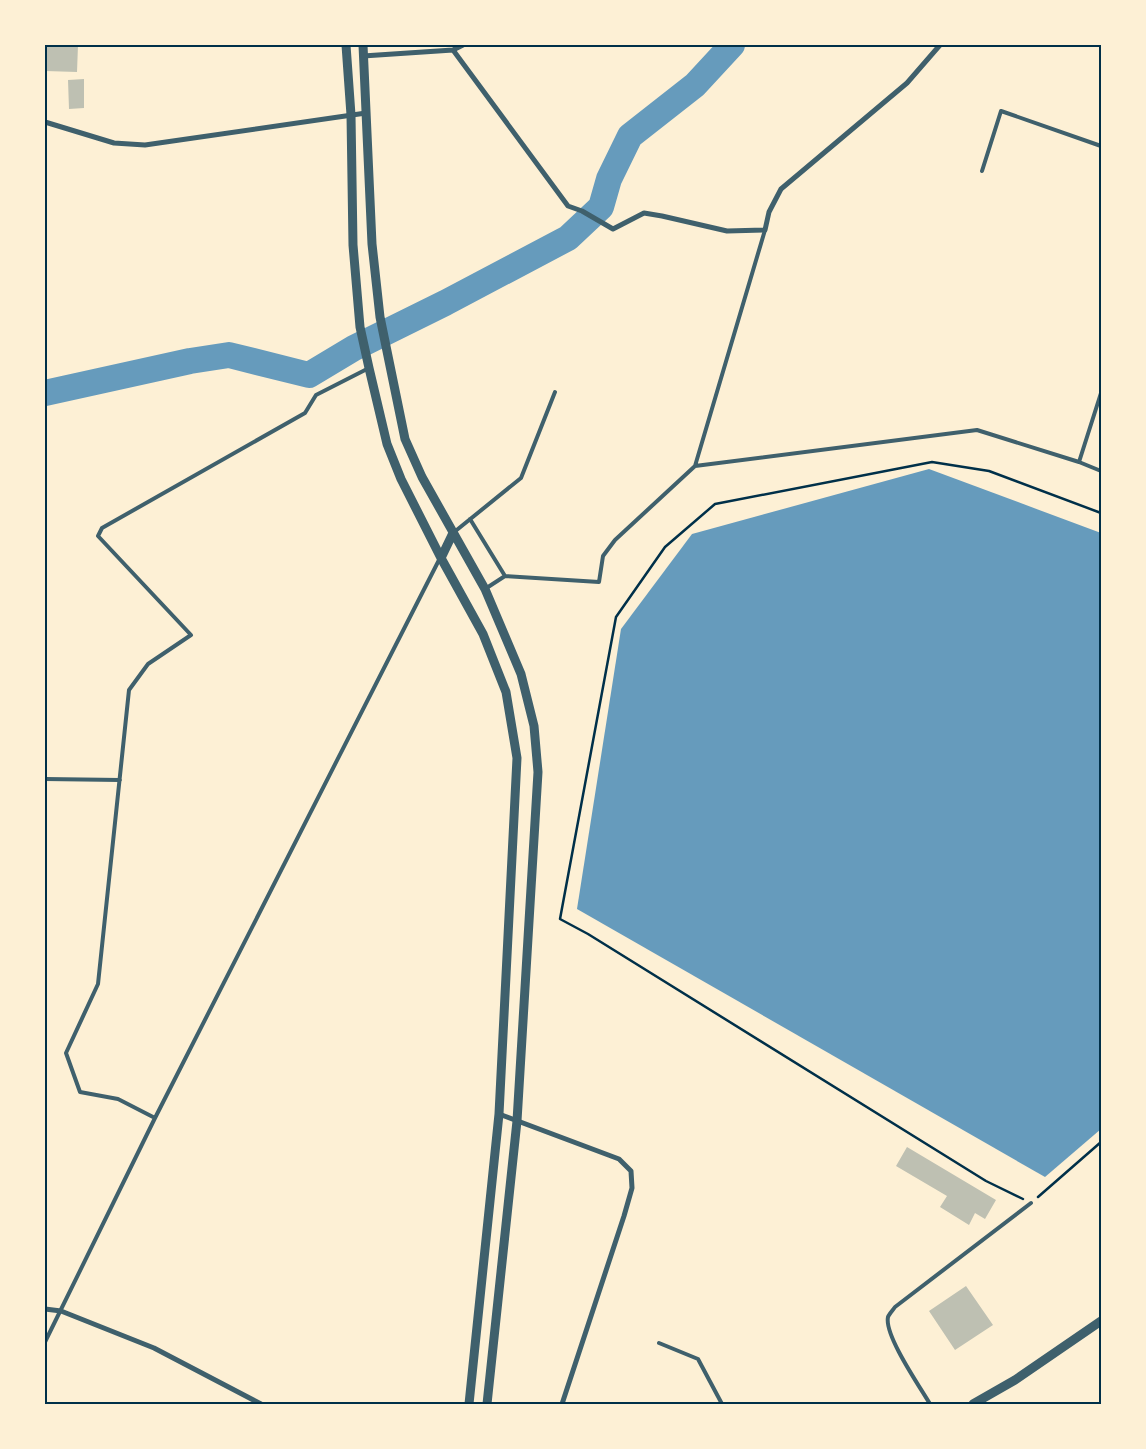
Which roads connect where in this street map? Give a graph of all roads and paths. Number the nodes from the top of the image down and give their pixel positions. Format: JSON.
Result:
{"nodes":[{"id":1,"x":346,"y":45,"type":"edge"},
{"id":2,"x":362,"y":45,"type":"edge"},
{"id":3,"x":463,"y":45,"type":"edge"},
{"id":4,"x":940,"y":45,"type":"edge"},
{"id":5,"x":453,"y":50,"type":"junction"},
{"id":6,"x":363,"y":56,"type":"junction"},
{"id":7,"x":366,"y":113,"type":"junction"},
{"id":8,"x":351,"y":116,"type":"junction"},
{"id":9,"x":45,"y":122,"type":"edge"},
{"id":10,"x":1101,"y":146,"type":"edge"},
{"id":11,"x":982,"y":171,"type":"dead end"},
{"id":12,"x":765,"y":230,"type":"junction"},
{"id":13,"x":368,"y":363,"type":"junction"},
{"id":14,"x":555,"y":392,"type":"dead end"},
{"id":15,"x":1101,"y":393,"type":"edge"},
{"id":16,"x":1079,"y":462,"type":"junction"},
{"id":17,"x":695,"y":466,"type":"junction"},
{"id":18,"x":1101,"y":471,"type":"edge"},
{"id":19,"x":1101,"y":512,"type":"edge"},
{"id":20,"x":470,"y":519,"type":"junction"},
{"id":21,"x":453,"y":533,"type":"junction"},
{"id":22,"x":441,"y":558,"type":"junction"},
{"id":23,"x":505,"y":576,"type":"junction"},
{"id":24,"x":485,"y":589,"type":"junction"},
{"id":25,"x":45,"y":779,"type":"edge"},
{"id":26,"x":120,"y":780,"type":"junction"},
{"id":27,"x":499,"y":1114,"type":"junction"},
{"id":28,"x":155,"y":1118,"type":"junction"},
{"id":29,"x":518,"y":1121,"type":"junction"},
{"id":30,"x":1101,"y":1142,"type":"edge"},
{"id":31,"x":1031,"y":1203,"type":"junction"},
{"id":32,"x":45,"y":1310,"type":"edge"},
{"id":33,"x":61,"y":1311,"type":"junction"},
{"id":34,"x":1101,"y":1321,"type":"edge"},
{"id":35,"x":45,"y":1342,"type":"edge"},
{"id":36,"x":659,"y":1344,"type":"dead end"},
{"id":37,"x":261,"y":1404,"type":"edge"},
{"id":38,"x":469,"y":1404,"type":"edge"},
{"id":39,"x":487,"y":1404,"type":"edge"},
{"id":40,"x":562,"y":1404,"type":"edge"},
{"id":41,"x":722,"y":1404,"type":"edge"},
{"id":42,"x":930,"y":1404,"type":"edge"},
{"id":43,"x":973,"y":1404,"type":"edge"}],
"edges":[{"from":1,"to":8,"type":"street"},
{"from":2,"to":6,"type":"street"},
{"from":3,"to":5,"type":"street"},
{"from":4,"to":12,"type":"street"},
{"from":5,"to":6,"type":"street"},
{"from":5,"to":12,"type":"street"},
{"from":6,"to":7,"type":"street"},
{"from":7,"to":8,"type":"street"},
{"from":7,"to":21,"type":"street"},
{"from":8,"to":9,"type":"street"},
{"from":8,"to":13,"type":"street"},
{"from":10,"to":11,"type":"lane"},
{"from":12,"to":17,"type":"lane"},
{"from":13,"to":22,"type":"street"},
{"from":13,"to":26,"type":"lane"},
{"from":14,"to":20,"type":"lane"},
{"from":15,"to":16,"type":"lane"},
{"from":16,"to":17,"type":"lane"},
{"from":16,"to":18,"type":"lane"},
{"from":17,"to":23,"type":"lane"},
{"from":19,"to":31,"type":"path"},
{"from":20,"to":21,"type":"lane"},
{"from":20,"to":23,"type":"lane"},
{"from":21,"to":22,"type":"street"},
{"from":21,"to":24,"type":"street"},
{"from":22,"to":27,"type":"street"},
{"from":22,"to":28,"type":"lane"},
{"from":23,"to":24,"type":"lane"},
{"from":24,"to":29,"type":"street"},
{"from":25,"to":26,"type":"lane"},
{"from":26,"to":28,"type":"lane"},
{"from":27,"to":29,"type":"street"},
{"from":27,"to":38,"type":"street"},
{"from":28,"to":33,"type":"lane"},
{"from":29,"to":39,"type":"street"},
{"from":29,"to":40,"type":"street"},
{"from":30,"to":31,"type":"path"},
{"from":31,"to":42,"type":"lane"},
{"from":32,"to":33,"type":"street"},
{"from":33,"to":35,"type":"lane"},
{"from":33,"to":37,"type":"street"},
{"from":34,"to":43,"type":"street"},
{"from":36,"to":41,"type":"lane"}]}
